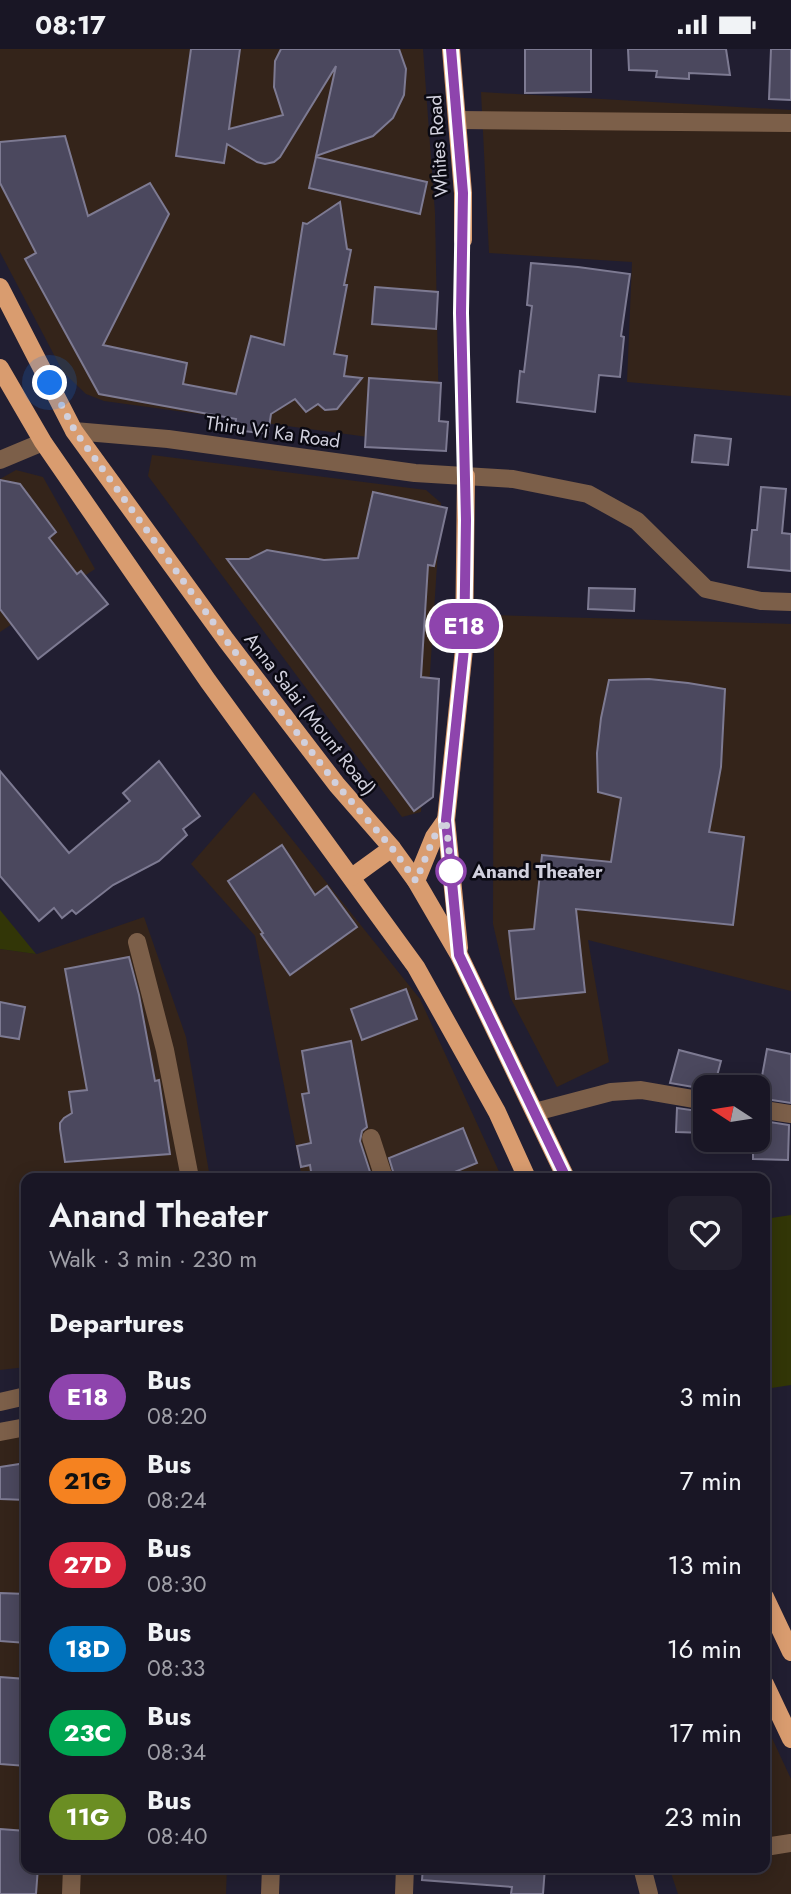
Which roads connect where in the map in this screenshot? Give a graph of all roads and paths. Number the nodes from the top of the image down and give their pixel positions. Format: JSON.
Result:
{"nodes":[{"id":1,"x":452,"y":49,"type":"edge"},
{"id":2,"x":458,"y":120,"type":"junction"},
{"id":3,"x":791,"y":123,"type":"edge"},
{"id":4,"x":463,"y":240,"type":"dead end"},
{"id":5,"x":0,"y":287,"type":"edge"},
{"id":6,"x":0,"y":368,"type":"edge"},
{"id":7,"x":75,"y":431,"type":"junction"},
{"id":8,"x":43,"y":442,"type":"junction"},
{"id":9,"x":0,"y":460,"type":"edge"},
{"id":10,"x":466,"y":476,"type":"junction"},
{"id":11,"x":791,"y":602,"type":"edge"},
{"id":12,"x":446,"y":820,"type":"junction"},
{"id":13,"x":392,"y":848,"type":"junction"},
{"id":14,"x":352,"y":877,"type":"junction"},
{"id":15,"x":416,"y":881,"type":"junction"},
{"id":16,"x":137,"y":942,"type":"dead end"},
{"id":17,"x":459,"y":955,"type":"junction"},
{"id":18,"x":693,"y":1099,"type":"edge"},
{"id":19,"x":770,"y":1111,"type":"edge"},
{"id":20,"x":535,"y":1112,"type":"junction"},
{"id":21,"x":791,"y":1114,"type":"edge"},
{"id":22,"x":371,"y":1137,"type":"dead end"},
{"id":23,"x":190,"y":1173,"type":"edge"},
{"id":24,"x":382,"y":1173,"type":"edge"},
{"id":25,"x":525,"y":1173,"type":"edge"},
{"id":26,"x":564,"y":1173,"type":"edge"},
{"id":27,"x":21,"y":1397,"type":"edge"},
{"id":28,"x":0,"y":1402,"type":"edge"},
{"id":29,"x":21,"y":1428,"type":"edge"},
{"id":30,"x":0,"y":1432,"type":"edge"},
{"id":31,"x":770,"y":1608,"type":"edge"},
{"id":32,"x":791,"y":1652,"type":"edge"},
{"id":33,"x":770,"y":1695,"type":"edge"},
{"id":34,"x":791,"y":1739,"type":"edge"},
{"id":35,"x":791,"y":1843,"type":"edge"},
{"id":36,"x":770,"y":1846,"type":"edge"},
{"id":37,"x":72,"y":1873,"type":"edge"},
{"id":38,"x":271,"y":1873,"type":"edge"},
{"id":39,"x":405,"y":1873,"type":"edge"},
{"id":40,"x":644,"y":1873,"type":"edge"},
{"id":41,"x":71,"y":1894,"type":"edge"},
{"id":42,"x":270,"y":1894,"type":"edge"},
{"id":43,"x":404,"y":1894,"type":"edge"},
{"id":44,"x":649,"y":1894,"type":"edge"}],
"edges":[{"from":1,"to":2,"type":"main road","name":"Whites Road"},
{"from":2,"to":3,"type":"street"},
{"from":2,"to":4,"type":"main road","name":"Whites Road"},
{"from":5,"to":7,"type":"main road","name":"Anna Salai (Mount Road)"},
{"from":6,"to":8,"type":"main road"},
{"from":7,"to":10,"type":"street","name":"Thiru Vi Ka Road"},
{"from":7,"to":13,"type":"main road","name":"Anna Salai (Mount Road)"},
{"from":8,"to":9,"type":"street"},
{"from":8,"to":14,"type":"main road"},
{"from":10,"to":11,"type":"street","name":"Thiru Vi Ka Road"},
{"from":10,"to":12,"type":"main road"},
{"from":12,"to":15,"type":"main road"},
{"from":12,"to":17,"type":"main road"},
{"from":13,"to":14,"type":"main road"},
{"from":13,"to":15,"type":"main road","name":"Anna Salai (Mount Road)"},
{"from":14,"to":25,"type":"main road"},
{"from":15,"to":17,"type":"main road","name":"Anna Salai (Mount Road)"},
{"from":16,"to":23,"type":"street"},
{"from":17,"to":20,"type":"main road","name":"Anna Salai (Mount Road)"},
{"from":18,"to":20,"type":"street"},
{"from":19,"to":21,"type":"street"},
{"from":20,"to":26,"type":"main road","name":"Anna Salai (Mount Road)"},
{"from":22,"to":24,"type":"street"},
{"from":27,"to":28,"type":"street"},
{"from":29,"to":30,"type":"street"},
{"from":31,"to":32,"type":"main road"},
{"from":33,"to":34,"type":"main road"},
{"from":35,"to":36,"type":"street"},
{"from":37,"to":41,"type":"street"},
{"from":38,"to":42,"type":"street"},
{"from":39,"to":43,"type":"street"},
{"from":40,"to":44,"type":"street"}]}
